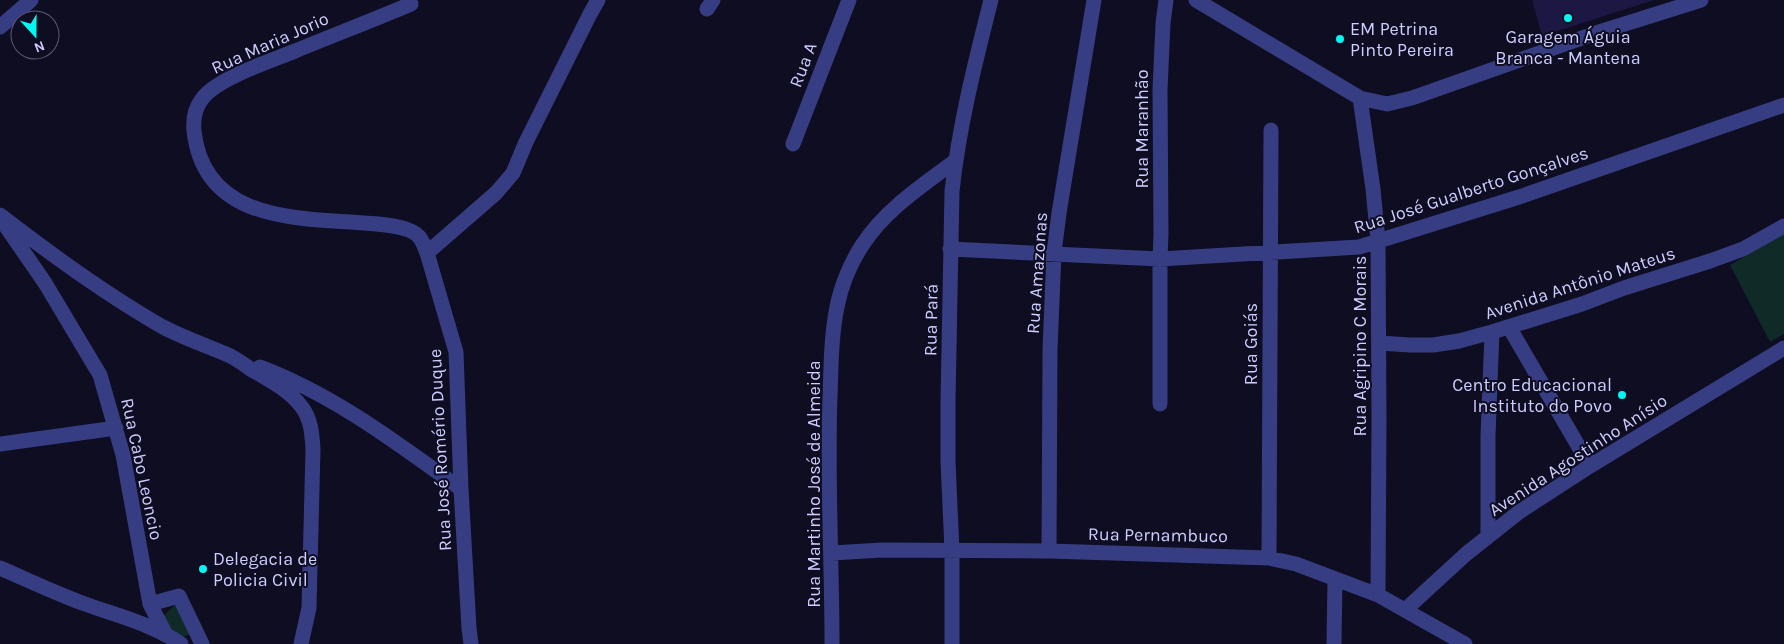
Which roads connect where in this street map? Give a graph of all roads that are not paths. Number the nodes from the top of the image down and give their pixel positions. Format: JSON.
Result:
{"nodes":[{"id":1,"x":31,"y":0,"type":"edge"},
{"id":2,"x":598,"y":0,"type":"edge"},
{"id":3,"x":991,"y":0,"type":"edge"},
{"id":4,"x":1094,"y":0,"type":"edge"},
{"id":5,"x":1166,"y":0,"type":"edge"},
{"id":6,"x":1196,"y":0,"type":"edge"},
{"id":7,"x":1701,"y":0,"type":"edge"},
{"id":8,"x":846,"y":3,"type":"edge"},
{"id":9,"x":411,"y":4,"type":"dead end"},
{"id":10,"x":0,"y":27,"type":"edge"},
{"id":11,"x":1360,"y":98,"type":"junction"},
{"id":12,"x":1784,"y":104,"type":"edge"},
{"id":13,"x":1271,"y":130,"type":"dead end"},
{"id":14,"x":793,"y":144,"type":"dead end"},
{"id":15,"x":955,"y":161,"type":"junction"},
{"id":16,"x":0,"y":216,"type":"edge"},
{"id":17,"x":384,"y":225,"type":"joint"},
{"id":18,"x":1784,"y":226,"type":"edge"},
{"id":19,"x":1378,"y":241,"type":"junction"},
{"id":20,"x":950,"y":249,"type":"junction"},
{"id":21,"x":1272,"y":252,"type":"junction"},
{"id":22,"x":427,"y":253,"type":"junction"},
{"id":23,"x":1054,"y":253,"type":"junction"},
{"id":24,"x":1160,"y":259,"type":"junction"},
{"id":25,"x":1508,"y":327,"type":"junction"},
{"id":26,"x":1492,"y":332,"type":"junction"},
{"id":27,"x":1379,"y":343,"type":"junction"},
{"id":28,"x":1784,"y":348,"type":"edge"},
{"id":29,"x":228,"y":355,"type":"junction"},
{"id":30,"x":1160,"y":404,"type":"dead end"},
{"id":31,"x":116,"y":428,"type":"junction"},
{"id":32,"x":0,"y":444,"type":"edge"},
{"id":33,"x":1590,"y":466,"type":"junction"},
{"id":34,"x":460,"y":489,"type":"junction"},
{"id":35,"x":1488,"y":536,"type":"junction"},
{"id":36,"x":1049,"y":551,"type":"junction"},
{"id":37,"x":952,"y":552,"type":"junction"},
{"id":38,"x":832,"y":553,"type":"junction"},
{"id":39,"x":1268,"y":558,"type":"junction"},
{"id":40,"x":0,"y":568,"type":"edge"},
{"id":41,"x":1335,"y":578,"type":"junction"},
{"id":42,"x":1378,"y":595,"type":"junction"},
{"id":43,"x":150,"y":604,"type":"junction"},
{"id":44,"x":1405,"y":610,"type":"junction"},
{"id":45,"x":165,"y":633,"type":"junction"},
{"id":46,"x":181,"y":644,"type":"edge"},
{"id":47,"x":202,"y":644,"type":"edge"},
{"id":48,"x":301,"y":644,"type":"edge"},
{"id":49,"x":472,"y":644,"type":"edge"},
{"id":50,"x":832,"y":644,"type":"edge"},
{"id":51,"x":952,"y":644,"type":"edge"},
{"id":52,"x":1334,"y":644,"type":"edge"},
{"id":53,"x":1465,"y":644,"type":"edge"}],
"edges":[{"from":1,"to":10,"type":"street"},
{"from":2,"to":22,"type":"street"},
{"from":3,"to":15,"type":"street","name":"Rua Pará"},
{"from":4,"to":23,"type":"street","name":"Rua Amazonas"},
{"from":5,"to":24,"type":"street","name":"Rua Maranhão"},
{"from":6,"to":11,"type":"street"},
{"from":7,"to":11,"type":"street"},
{"from":8,"to":14,"type":"street","name":"Rua A"},
{"from":9,"to":17,"type":"street","name":"Rua Maria Jorio"},
{"from":11,"to":19,"type":"street","name":"Rua Agripino C Morais"},
{"from":12,"to":19,"type":"street","name":"Rua José Gualberto Gonçalves"},
{"from":13,"to":21,"type":"street","name":"Rua Goiás"},
{"from":15,"to":20,"type":"street","name":"Rua Pará"},
{"from":15,"to":38,"type":"street","name":"Rua Martinho José de Almeida"},
{"from":16,"to":29,"type":"street"},
{"from":16,"to":31,"type":"street","name":"Rua Cabo Leoncio"},
{"from":17,"to":22,"type":"street","name":"Rua José Romério Duque"},
{"from":18,"to":25,"type":"street","name":"Avenida Antônio Mateus"},
{"from":19,"to":21,"type":"street","name":"Rua José Gualberto Gonçalves"},
{"from":19,"to":27,"type":"street","name":"Rua Agripino C Morais"},
{"from":20,"to":23,"type":"street","name":"Rua José Gualberto Gonçalves"},
{"from":20,"to":37,"type":"street","name":"Rua Pará"},
{"from":21,"to":24,"type":"street","name":"Rua José Gualberto Gonçalves"},
{"from":21,"to":39,"type":"street","name":"Rua Goiás"},
{"from":22,"to":34,"type":"street","name":"Rua José Romério Duque"},
{"from":23,"to":24,"type":"street","name":"Rua José Gualberto Gonçalves"},
{"from":23,"to":36,"type":"street","name":"Rua Amazonas"},
{"from":24,"to":30,"type":"street","name":"Rua Maranhão"},
{"from":25,"to":26,"type":"street","name":"Avenida Antônio Mateus"},
{"from":25,"to":33,"type":"street"},
{"from":26,"to":27,"type":"street","name":"Avenida Antônio Mateus"},
{"from":26,"to":35,"type":"street"},
{"from":27,"to":42,"type":"street","name":"Rua Agripino C Morais"},
{"from":28,"to":33,"type":"street","name":"Avenida Agostinho Anísio"},
{"from":29,"to":34,"type":"street"},
{"from":29,"to":48,"type":"street"},
{"from":31,"to":32,"type":"street"},
{"from":31,"to":43,"type":"street","name":"Rua Cabo Leoncio"},
{"from":33,"to":35,"type":"street","name":"Avenida Agostinho Anísio"},
{"from":34,"to":49,"type":"street","name":"Rua José Romério Duque"},
{"from":35,"to":44,"type":"street","name":"Avenida Agostinho Anísio"},
{"from":36,"to":37,"type":"street","name":"Rua Pernambuco"},
{"from":36,"to":39,"type":"street","name":"Rua Pernambuco"},
{"from":37,"to":38,"type":"street","name":"Rua Pernambuco"},
{"from":37,"to":51,"type":"street","name":"Rua Pará"},
{"from":38,"to":50,"type":"street","name":"Rua Martinho José de Almeida"},
{"from":39,"to":41,"type":"street","name":"Rua Pernambuco"},
{"from":40,"to":45,"type":"street"},
{"from":41,"to":42,"type":"street","name":"Rua Pernambuco"},
{"from":41,"to":52,"type":"street"},
{"from":42,"to":44,"type":"street","name":"Rua Pernambuco"},
{"from":43,"to":45,"type":"street","name":"Rua Cabo Leoncio"},
{"from":43,"to":47,"type":"street"},
{"from":44,"to":53,"type":"street","name":"Rua Pernambuco"},
{"from":45,"to":46,"type":"street"}]}
